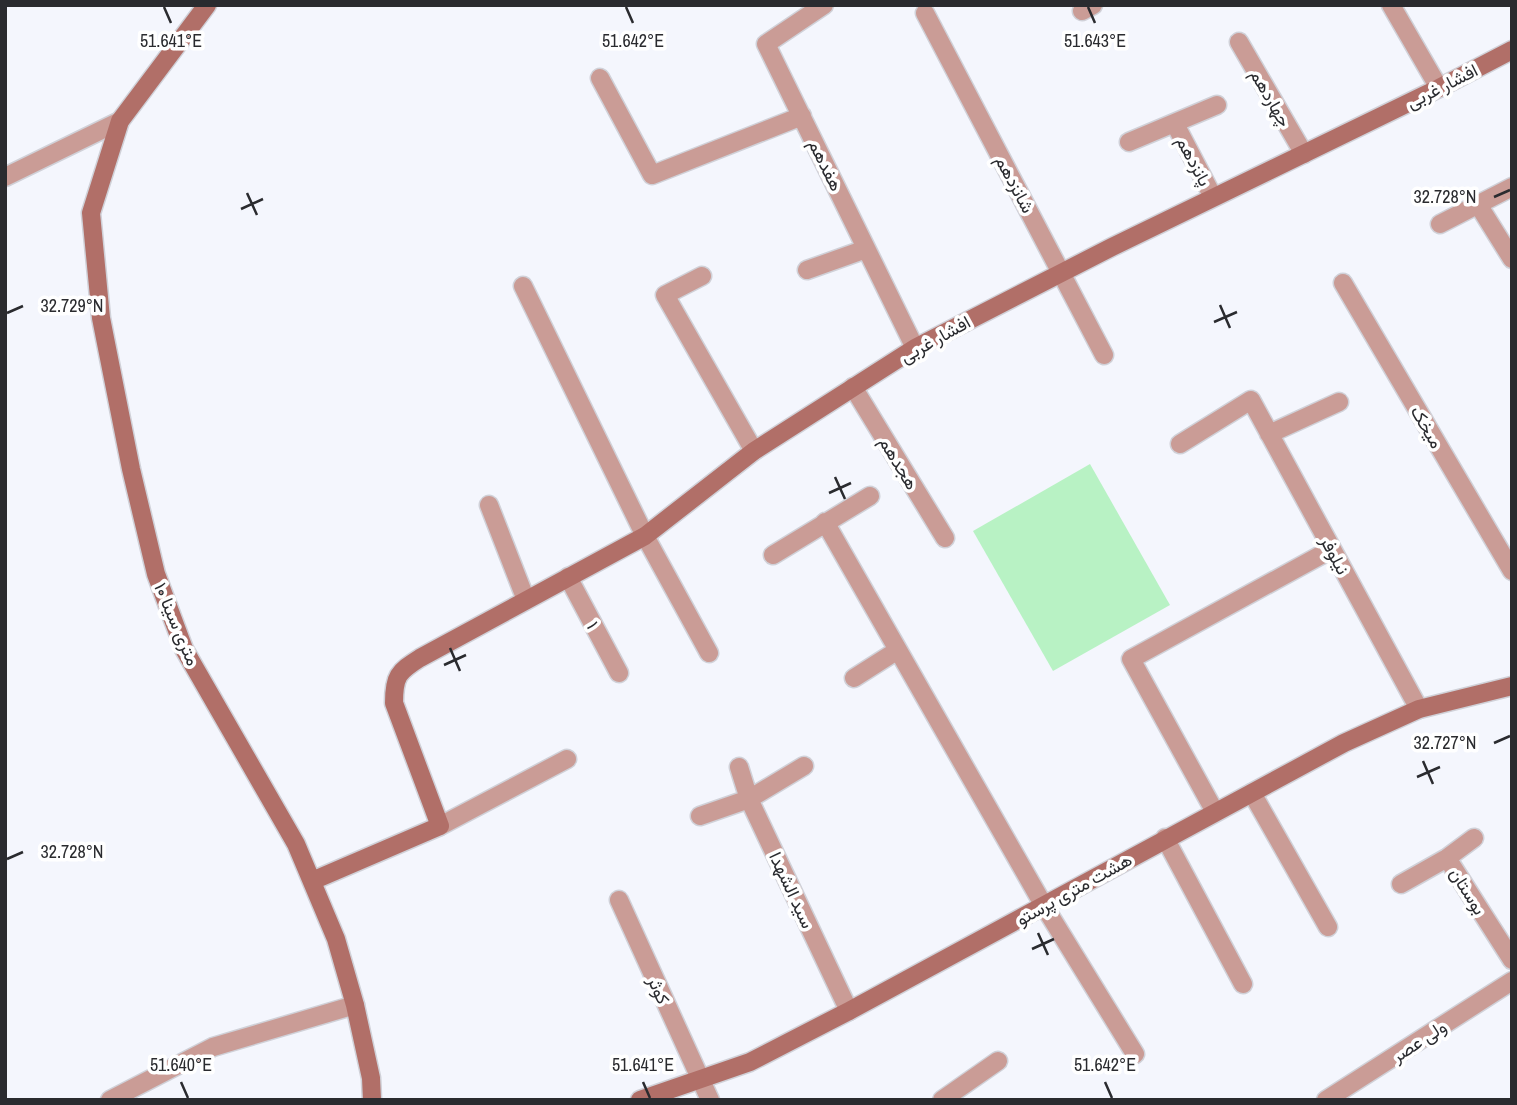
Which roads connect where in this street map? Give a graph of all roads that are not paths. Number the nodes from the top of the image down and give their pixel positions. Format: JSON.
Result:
{"nodes":[{"id":1,"x":207,"y":5,"type":"edge"},
{"id":2,"x":824,"y":5,"type":"edge"},
{"id":3,"x":1391,"y":5,"type":"edge"},
{"id":4,"x":926,"y":13,"type":"dead end"},
{"id":5,"x":1239,"y":43,"type":"dead end"},
{"id":6,"x":1512,"y":50,"type":"edge"},
{"id":7,"x":600,"y":78,"type":"dead end"},
{"id":8,"x":1439,"y":88,"type":"junction"},
{"id":9,"x":1217,"y":105,"type":"dead end"},
{"id":10,"x":802,"y":116,"type":"junction"},
{"id":11,"x":120,"y":121,"type":"junction"},
{"id":12,"x":1175,"y":124,"type":"junction"},
{"id":13,"x":1129,"y":142,"type":"dead end"},
{"id":14,"x":1304,"y":154,"type":"junction"},
{"id":15,"x":5,"y":177,"type":"edge"},
{"id":16,"x":1512,"y":187,"type":"edge"},
{"id":17,"x":1213,"y":197,"type":"junction"},
{"id":18,"x":1479,"y":206,"type":"junction"},
{"id":19,"x":1440,"y":224,"type":"dead end"},
{"id":20,"x":866,"y":249,"type":"junction"},
{"id":21,"x":1512,"y":259,"type":"edge"},
{"id":22,"x":807,"y":270,"type":"dead end"},
{"id":23,"x":1061,"y":272,"type":"junction"},
{"id":24,"x":702,"y":276,"type":"dead end"},
{"id":25,"x":1343,"y":283,"type":"dead end"},
{"id":26,"x":523,"y":286,"type":"dead end"},
{"id":27,"x":915,"y":348,"type":"junction"},
{"id":28,"x":1104,"y":355,"type":"dead end"},
{"id":29,"x":853,"y":387,"type":"junction"},
{"id":30,"x":1339,"y":402,"type":"dead end"},
{"id":31,"x":1269,"y":434,"type":"junction"},
{"id":32,"x":1180,"y":444,"type":"dead end"},
{"id":33,"x":754,"y":451,"type":"junction"},
{"id":34,"x":870,"y":496,"type":"dead end"},
{"id":35,"x":489,"y":505,"type":"dead end"},
{"id":36,"x":825,"y":522,"type":"junction"},
{"id":37,"x":645,"y":536,"type":"junction"},
{"id":38,"x":945,"y":538,"type":"dead end"},
{"id":39,"x":1332,"y":549,"type":"junction"},
{"id":40,"x":773,"y":555,"type":"dead end"},
{"id":41,"x":1512,"y":571,"type":"edge"},
{"id":42,"x":568,"y":578,"type":"junction"},
{"id":43,"x":526,"y":600,"type":"junction"},
{"id":44,"x":898,"y":650,"type":"junction"},
{"id":45,"x":709,"y":653,"type":"dead end"},
{"id":46,"x":619,"y":673,"type":"dead end"},
{"id":47,"x":854,"y":678,"type":"dead end"},
{"id":48,"x":1512,"y":686,"type":"edge"},
{"id":49,"x":1419,"y":709,"type":"junction"},
{"id":50,"x":567,"y":759,"type":"dead end"},
{"id":51,"x":804,"y":766,"type":"dead end"},
{"id":52,"x":739,"y":767,"type":"dead end"},
{"id":53,"x":1252,"y":793,"type":"junction"},
{"id":54,"x":749,"y":799,"type":"junction"},
{"id":55,"x":1215,"y":812,"type":"junction"},
{"id":56,"x":700,"y":816,"type":"dead end"},
{"id":57,"x":440,"y":825,"type":"junction"},
{"id":58,"x":1165,"y":838,"type":"junction"},
{"id":59,"x":1474,"y":838,"type":"dead end"},
{"id":60,"x":1447,"y":859,"type":"junction"},
{"id":61,"x":312,"y":881,"type":"junction"},
{"id":62,"x":1401,"y":884,"type":"dead end"},
{"id":63,"x":619,"y":900,"type":"dead end"},
{"id":64,"x":1044,"y":906,"type":"junction"},
{"id":65,"x":1328,"y":927,"type":"dead end"},
{"id":66,"x":1512,"y":960,"type":"edge"},
{"id":67,"x":1512,"y":981,"type":"edge"},
{"id":68,"x":1243,"y":984,"type":"dead end"},
{"id":69,"x":355,"y":1005,"type":"junction"},
{"id":70,"x":849,"y":1011,"type":"junction"},
{"id":71,"x":1135,"y":1054,"type":"dead end"},
{"id":72,"x":998,"y":1061,"type":"dead end"},
{"id":73,"x":699,"y":1079,"type":"junction"},
{"id":74,"x":110,"y":1100,"type":"edge"},
{"id":75,"x":372,"y":1100,"type":"edge"},
{"id":76,"x":640,"y":1100,"type":"edge"},
{"id":77,"x":710,"y":1100,"type":"edge"},
{"id":78,"x":942,"y":1100,"type":"edge"},
{"id":79,"x":1326,"y":1100,"type":"edge"}],
"edges":[{"from":1,"to":11,"type":"street","name":"۱۰ متری سینا"},
{"from":2,"to":10,"type":"street","name":"هفدهم"},
{"from":3,"to":8,"type":"street"},
{"from":4,"to":23,"type":"street","name":"شانزدهم"},
{"from":5,"to":14,"type":"street","name":"چهاردهم"},
{"from":6,"to":8,"type":"street","name":"افشار غربی"},
{"from":7,"to":10,"type":"street"},
{"from":8,"to":14,"type":"street","name":"افشار غربی"},
{"from":9,"to":12,"type":"street"},
{"from":10,"to":20,"type":"street","name":"هفدهم"},
{"from":11,"to":15,"type":"street"},
{"from":11,"to":61,"type":"street","name":"۱۰ متری سینا"},
{"from":12,"to":13,"type":"street"},
{"from":12,"to":17,"type":"street","name":"پانزدهم"},
{"from":14,"to":17,"type":"street","name":"افشار غربی"},
{"from":16,"to":18,"type":"street"},
{"from":17,"to":23,"type":"street","name":"افشار غربی"},
{"from":18,"to":19,"type":"street"},
{"from":18,"to":21,"type":"street"},
{"from":20,"to":22,"type":"street"},
{"from":20,"to":27,"type":"street","name":"هفدهم"},
{"from":23,"to":27,"type":"street","name":"افشار غربی"},
{"from":23,"to":28,"type":"street","name":"شانزدهم"},
{"from":24,"to":33,"type":"street"},
{"from":25,"to":41,"type":"street","name":"میخک"},
{"from":26,"to":37,"type":"street"},
{"from":27,"to":29,"type":"street","name":"افشار غربی"},
{"from":29,"to":33,"type":"street","name":"افشار غربی"},
{"from":29,"to":38,"type":"street","name":"هجدهم"},
{"from":30,"to":31,"type":"street"},
{"from":31,"to":32,"type":"street","name":"نیلوفر"},
{"from":31,"to":39,"type":"street","name":"نیلوفر"},
{"from":33,"to":37,"type":"street","name":"افشار غربی"},
{"from":34,"to":36,"type":"street"},
{"from":35,"to":43,"type":"street"},
{"from":36,"to":40,"type":"street"},
{"from":36,"to":44,"type":"street"},
{"from":37,"to":42,"type":"street","name":"افشار غربی"},
{"from":37,"to":45,"type":"street"},
{"from":39,"to":49,"type":"street","name":"نیلوفر"},
{"from":39,"to":55,"type":"street"},
{"from":42,"to":43,"type":"street","name":"افشار غربی"},
{"from":42,"to":46,"type":"street","name":"۱"},
{"from":43,"to":57,"type":"street","name":"افشار غربی"},
{"from":44,"to":47,"type":"street"},
{"from":44,"to":64,"type":"street"},
{"from":48,"to":49,"type":"street","name":"هشت متری پرستو"},
{"from":49,"to":53,"type":"street","name":"هشت متری پرستو"},
{"from":50,"to":57,"type":"street"},
{"from":51,"to":54,"type":"street"},
{"from":52,"to":54,"type":"street","name":"سید الشهدا"},
{"from":53,"to":55,"type":"street","name":"هشت متری پرستو"},
{"from":53,"to":65,"type":"street"},
{"from":54,"to":56,"type":"street"},
{"from":54,"to":70,"type":"street","name":"سید الشهدا"},
{"from":55,"to":58,"type":"street","name":"هشت متری پرستو"},
{"from":57,"to":61,"type":"street"},
{"from":58,"to":64,"type":"street","name":"هشت متری پرستو"},
{"from":58,"to":68,"type":"street"},
{"from":59,"to":60,"type":"street"},
{"from":60,"to":62,"type":"street"},
{"from":60,"to":66,"type":"street","name":"بوستان"},
{"from":61,"to":69,"type":"street","name":"۱۰ متری سینا"},
{"from":63,"to":73,"type":"street","name":"کوثر"},
{"from":64,"to":70,"type":"street","name":"هشت متری پرستو"},
{"from":64,"to":71,"type":"street"},
{"from":67,"to":79,"type":"street","name":"ولی عصر"},
{"from":69,"to":74,"type":"street"},
{"from":69,"to":75,"type":"street","name":"۱۰ متری سینا"},
{"from":70,"to":73,"type":"street","name":"هشت متری پرستو"},
{"from":72,"to":78,"type":"street"},
{"from":73,"to":76,"type":"street","name":"هشت متری پرستو"},
{"from":73,"to":77,"type":"street","name":"کوثر"}]}
